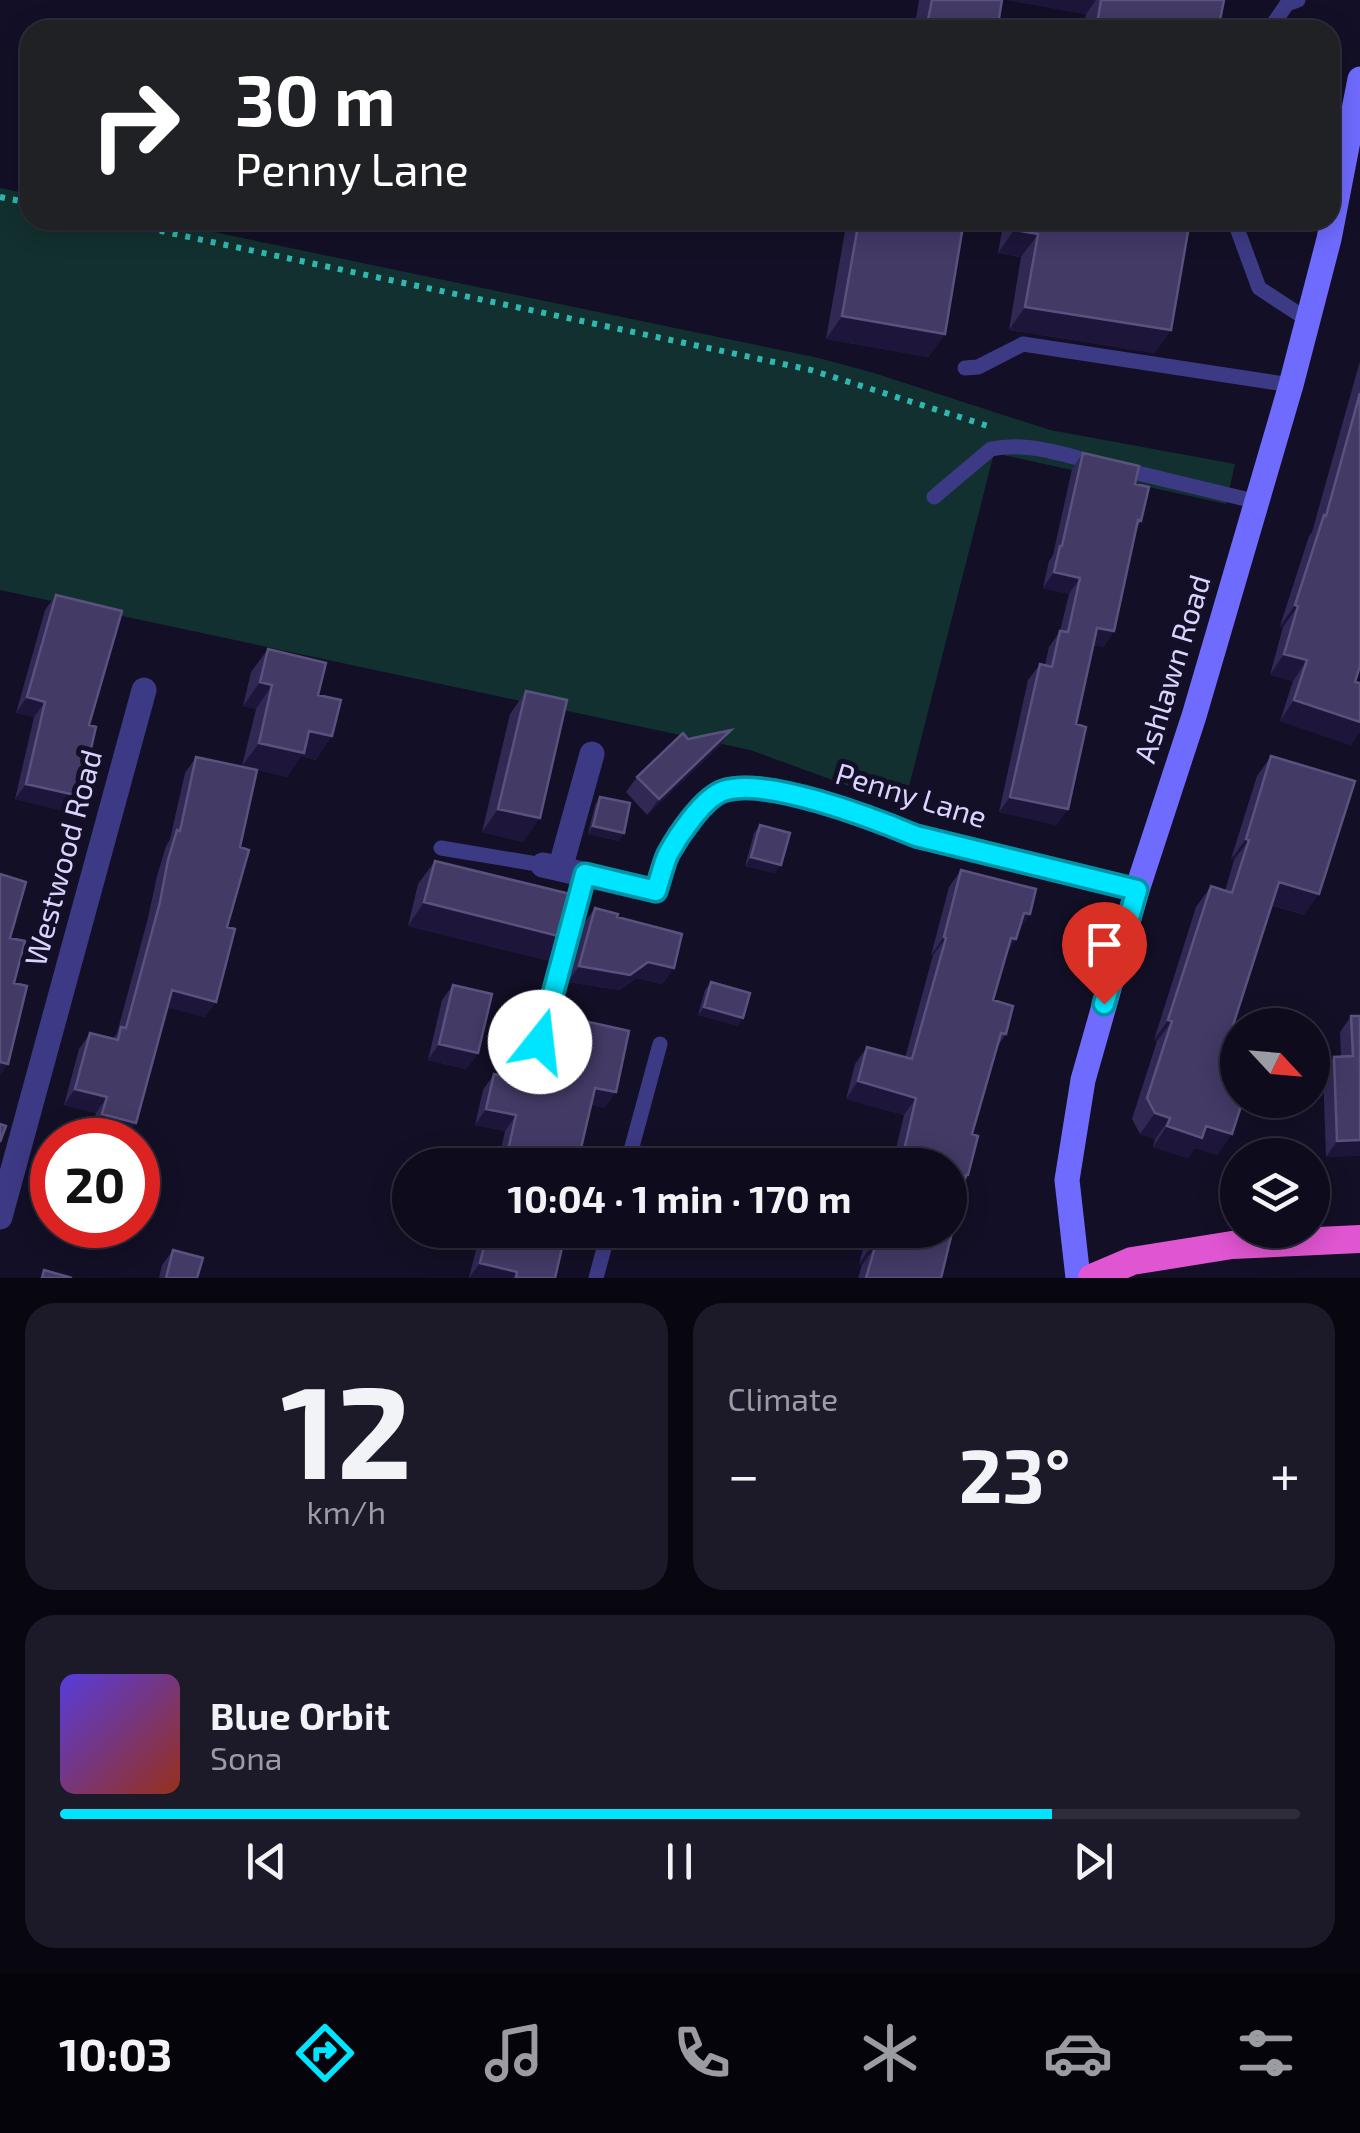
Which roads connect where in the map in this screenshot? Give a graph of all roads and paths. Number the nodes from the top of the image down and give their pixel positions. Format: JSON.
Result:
{"nodes":[{"id":1,"x":1298,"y":0,"type":"edge"},
{"id":2,"x":1276,"y":20,"type":"edge"},
{"id":3,"x":1360,"y":79,"type":"edge"},
{"id":4,"x":1340,"y":186,"type":"edge"},
{"id":5,"x":156,"y":230,"type":"edge"},
{"id":6,"x":1238,"y":230,"type":"edge"},
{"id":7,"x":1332,"y":230,"type":"edge"},
{"id":8,"x":1308,"y":320,"type":"junction"},
{"id":9,"x":965,"y":368,"type":"dead end"},
{"id":10,"x":1291,"y":384,"type":"junction"},
{"id":11,"x":995,"y":428,"type":"dead end"},
{"id":12,"x":934,"y":497,"type":"dead end"},
{"id":13,"x":1258,"y":502,"type":"junction"},
{"id":14,"x":144,"y":690,"type":"dead end"},
{"id":15,"x":592,"y":754,"type":"dead end"},
{"id":16,"x":441,"y":848,"type":"dead end"},
{"id":17,"x":563,"y":870,"type":"junction"},
{"id":18,"x":1137,"y":890,"type":"junction"},
{"id":19,"x":660,"y":1044,"type":"dead end"},
{"id":20,"x":530,"y":1078,"type":"edge"},
{"id":21,"x":632,"y":1148,"type":"edge"},
{"id":22,"x":0,"y":1216,"type":"edge"},
{"id":23,"x":1360,"y":1239,"type":"edge"},
{"id":24,"x":604,"y":1248,"type":"edge"},
{"id":25,"x":596,"y":1278,"type":"edge"},
{"id":26,"x":1078,"y":1278,"type":"edge"},
{"id":27,"x":1092,"y":1278,"type":"edge"}],
"edges":[{"from":1,"to":2,"type":"lane"},
{"from":3,"to":4,"type":"main road","name":"Ashlawn Road"},
{"from":5,"to":11,"type":"path"},
{"from":6,"to":8,"type":"lane"},
{"from":7,"to":8,"type":"main road","name":"Ashlawn Road"},
{"from":8,"to":10,"type":"main road","name":"Ashlawn Road"},
{"from":9,"to":10,"type":"lane"},
{"from":10,"to":13,"type":"main road","name":"Ashlawn Road"},
{"from":12,"to":13,"type":"lane"},
{"from":13,"to":18,"type":"main road","name":"Ashlawn Road"},
{"from":14,"to":22,"type":"street","name":"Westwood Road"},
{"from":15,"to":17,"type":"street"},
{"from":16,"to":17,"type":"lane"},
{"from":17,"to":18,"type":"street","name":"Penny Lane"},
{"from":17,"to":20,"type":"lane"},
{"from":18,"to":26,"type":"main road","name":"Ashlawn Road"},
{"from":19,"to":21,"type":"lane"},
{"from":23,"to":27,"type":"highway"},
{"from":24,"to":25,"type":"lane"}]}
